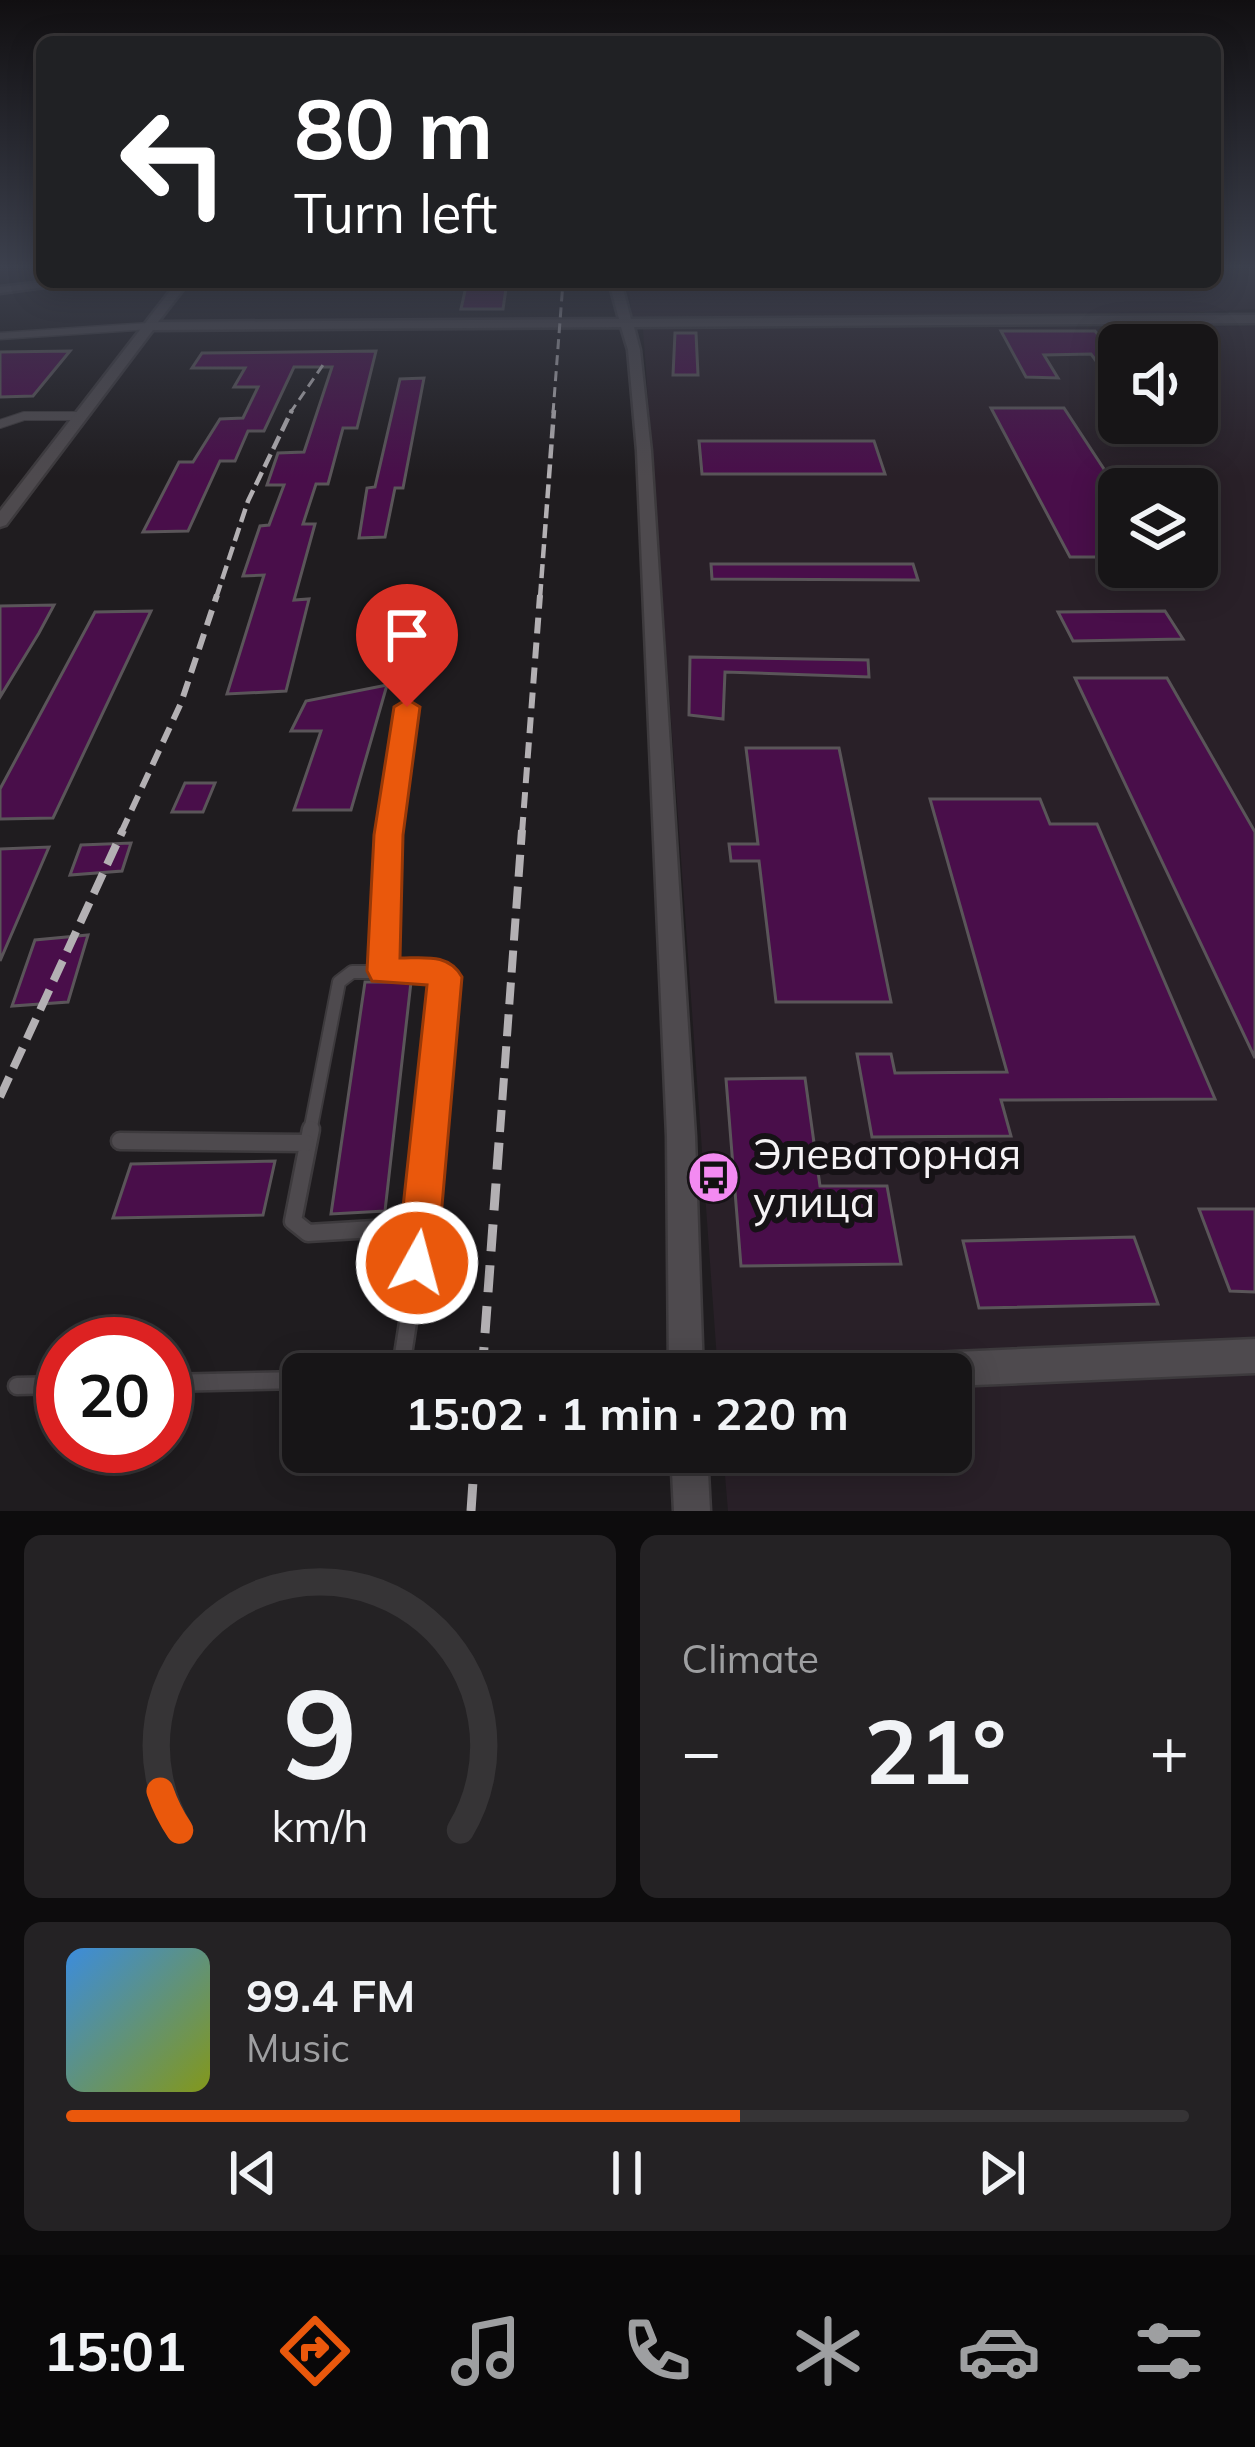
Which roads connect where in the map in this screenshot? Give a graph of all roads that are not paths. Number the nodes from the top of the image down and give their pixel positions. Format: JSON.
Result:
{"nodes":[{"id":1,"x":142,"y":337,"type":"edge"},
{"id":2,"x":630,"y":337,"type":"edge"},
{"id":3,"x":82,"y":416,"type":"junction"},
{"id":4,"x":0,"y":424,"type":"edge"},
{"id":5,"x":0,"y":523,"type":"edge"},
{"id":6,"x":407,"y":707,"type":"dead end"},
{"id":7,"x":383,"y":971,"type":"junction"},
{"id":8,"x":120,"y":1141,"type":"dead end"},
{"id":9,"x":306,"y":1143,"type":"junction"},
{"id":10,"x":423,"y":1226,"type":"junction"},
{"id":11,"x":403,"y":1353,"type":"edge"},
{"id":12,"x":686,"y":1353,"type":"edge"},
{"id":13,"x":1255,"y":1356,"type":"edge"},
{"id":14,"x":972,"y":1368,"type":"edge"},
{"id":15,"x":282,"y":1380,"type":"edge"},
{"id":16,"x":192,"y":1382,"type":"edge"},
{"id":17,"x":17,"y":1386,"type":"dead end"},
{"id":18,"x":36,"y":1386,"type":"edge"},
{"id":19,"x":690,"y":1473,"type":"edge"},
{"id":20,"x":692,"y":1511,"type":"edge"}],
"edges":[{"from":1,"to":3,"type":"street"},
{"from":2,"to":12,"type":"street"},
{"from":3,"to":4,"type":"lane"},
{"from":3,"to":5,"type":"street"},
{"from":6,"to":7,"type":"lane"},
{"from":7,"to":9,"type":"lane"},
{"from":7,"to":10,"type":"lane"},
{"from":8,"to":9,"type":"lane"},
{"from":9,"to":10,"type":"lane"},
{"from":10,"to":11,"type":"lane"},
{"from":13,"to":14,"type":"street"},
{"from":15,"to":16,"type":"lane"},
{"from":17,"to":18,"type":"lane"},
{"from":19,"to":20,"type":"street"}]}
